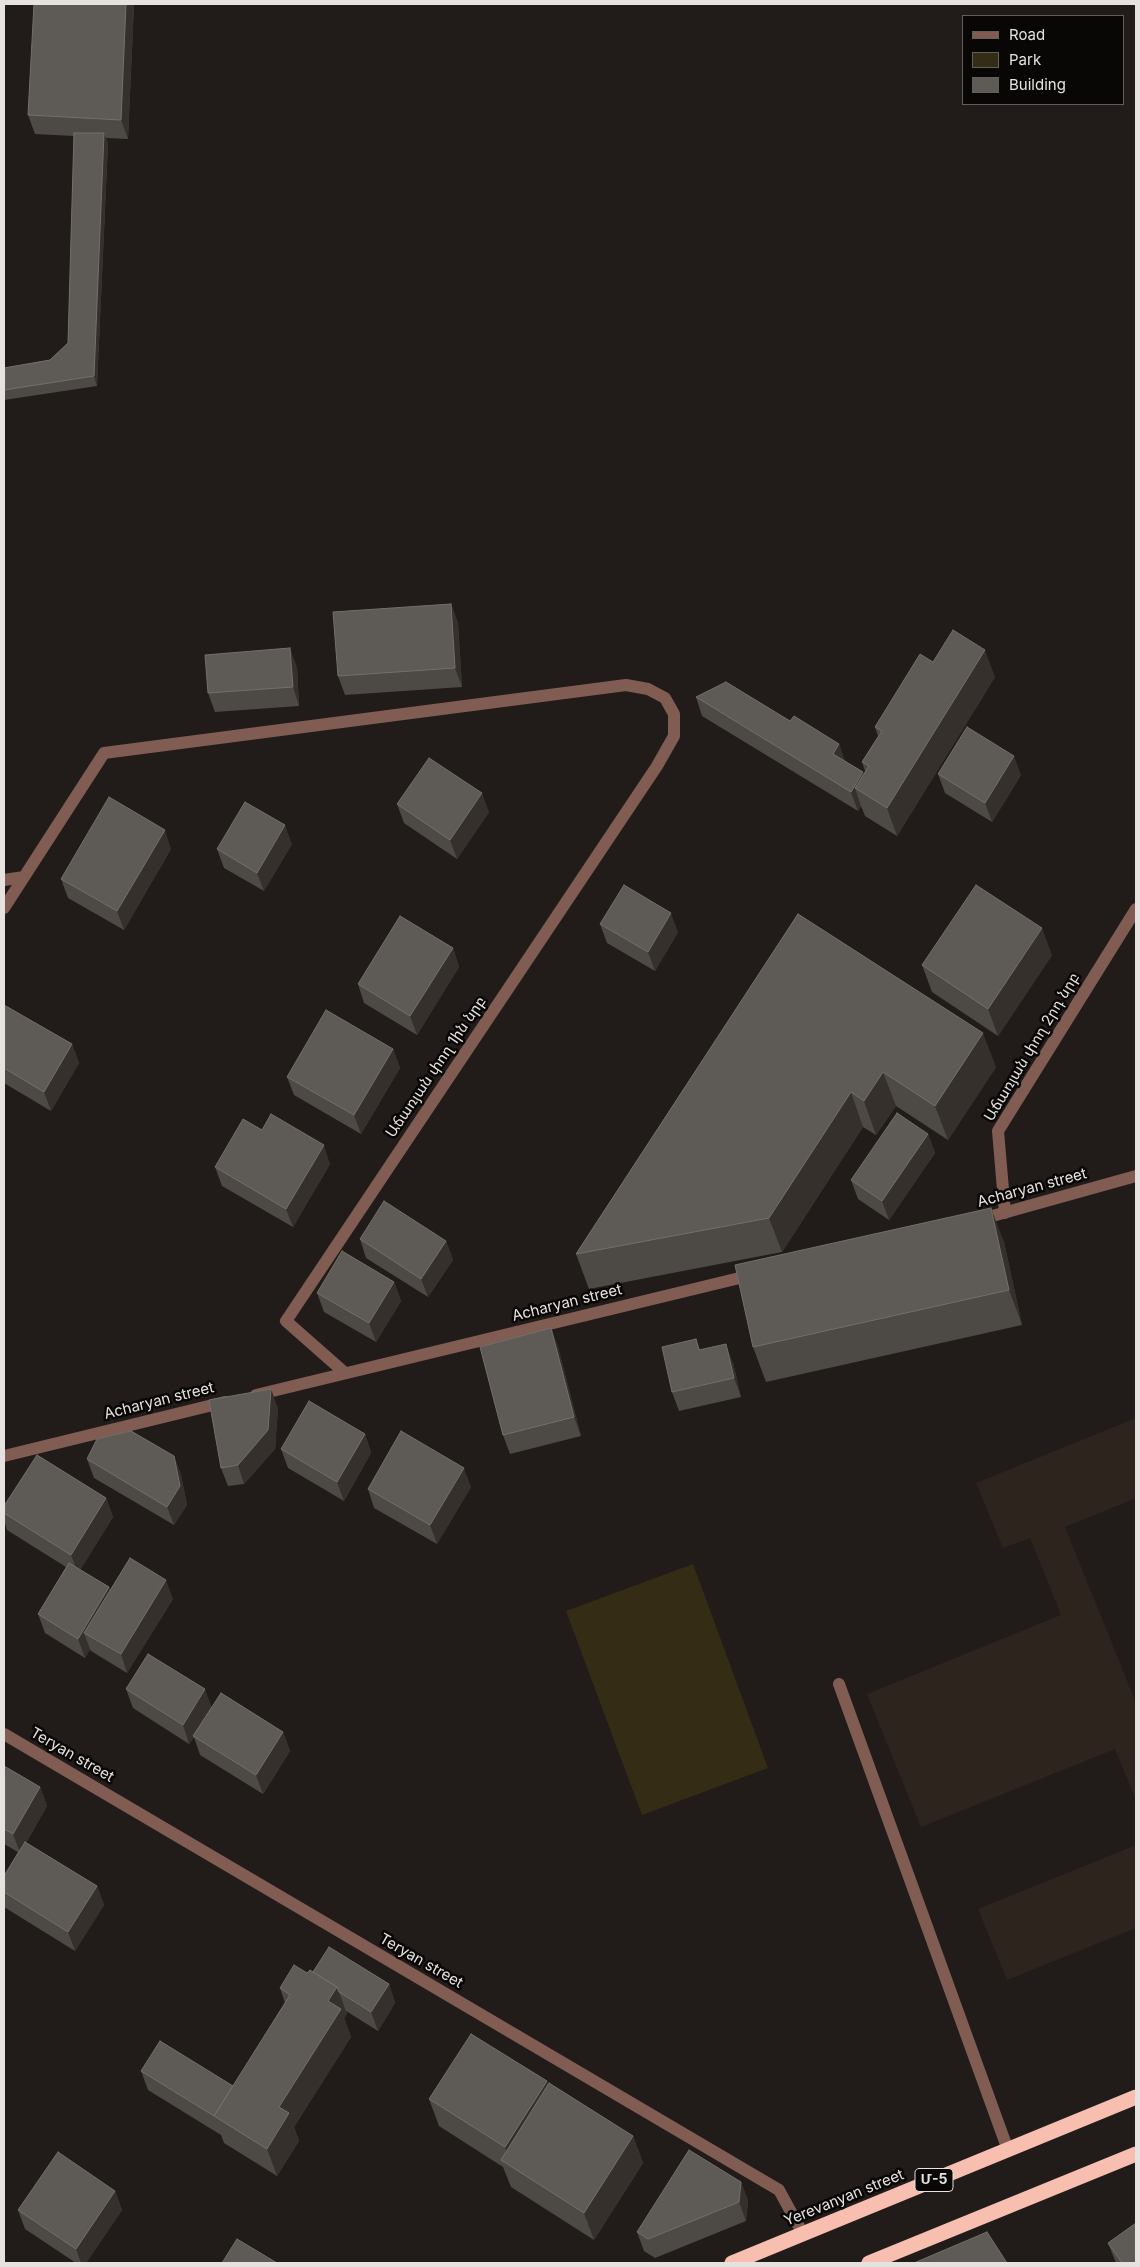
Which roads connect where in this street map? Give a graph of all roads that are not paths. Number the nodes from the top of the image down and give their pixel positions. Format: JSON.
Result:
{"nodes":[{"id":1,"x":24,"y":877,"type":"junction"},
{"id":2,"x":4,"y":880,"type":"edge"},
{"id":3,"x":4,"y":908,"type":"edge"},
{"id":4,"x":1136,"y":909,"type":"edge"},
{"id":5,"x":1136,"y":1176,"type":"edge"},
{"id":6,"x":1005,"y":1214,"type":"junction"},
{"id":7,"x":966,"y":1223,"type":"edge"},
{"id":8,"x":762,"y":1272,"type":"edge"},
{"id":9,"x":345,"y":1373,"type":"junction"},
{"id":10,"x":4,"y":1456,"type":"edge"},
{"id":11,"x":839,"y":1684,"type":"dead end"},
{"id":12,"x":4,"y":1734,"type":"edge"},
{"id":13,"x":1136,"y":2097,"type":"edge"},
{"id":14,"x":1008,"y":2150,"type":"junction"},
{"id":15,"x":1136,"y":2154,"type":"edge"},
{"id":16,"x":803,"y":2234,"type":"junction"},
{"id":17,"x":732,"y":2263,"type":"edge"},
{"id":18,"x":869,"y":2263,"type":"edge"}],
"edges":[{"from":1,"to":2,"type":"street"},
{"from":1,"to":3,"type":"street"},
{"from":1,"to":9,"type":"street","name":"Աճառյան փող 1ին նրբ"},
{"from":4,"to":6,"type":"street","name":"Աճառյան փող 2րդ նրբ"},
{"from":5,"to":6,"type":"street","name":"Acharyan street"},
{"from":6,"to":7,"type":"street","name":"Acharyan street"},
{"from":8,"to":9,"type":"street","name":"Acharyan street"},
{"from":9,"to":10,"type":"street","name":"Acharyan street"},
{"from":11,"to":14,"type":"street"},
{"from":12,"to":16,"type":"street","name":"Teryan street"},
{"from":13,"to":14,"type":"highway","name":"Yerevanyan street","number":"Մ-5"},
{"from":14,"to":16,"type":"highway","name":"Yerevanyan street","number":"Մ-5"},
{"from":15,"to":18,"type":"highway"},
{"from":16,"to":17,"type":"highway","name":"Yerevanyan street","number":"Մ-5"}]}
